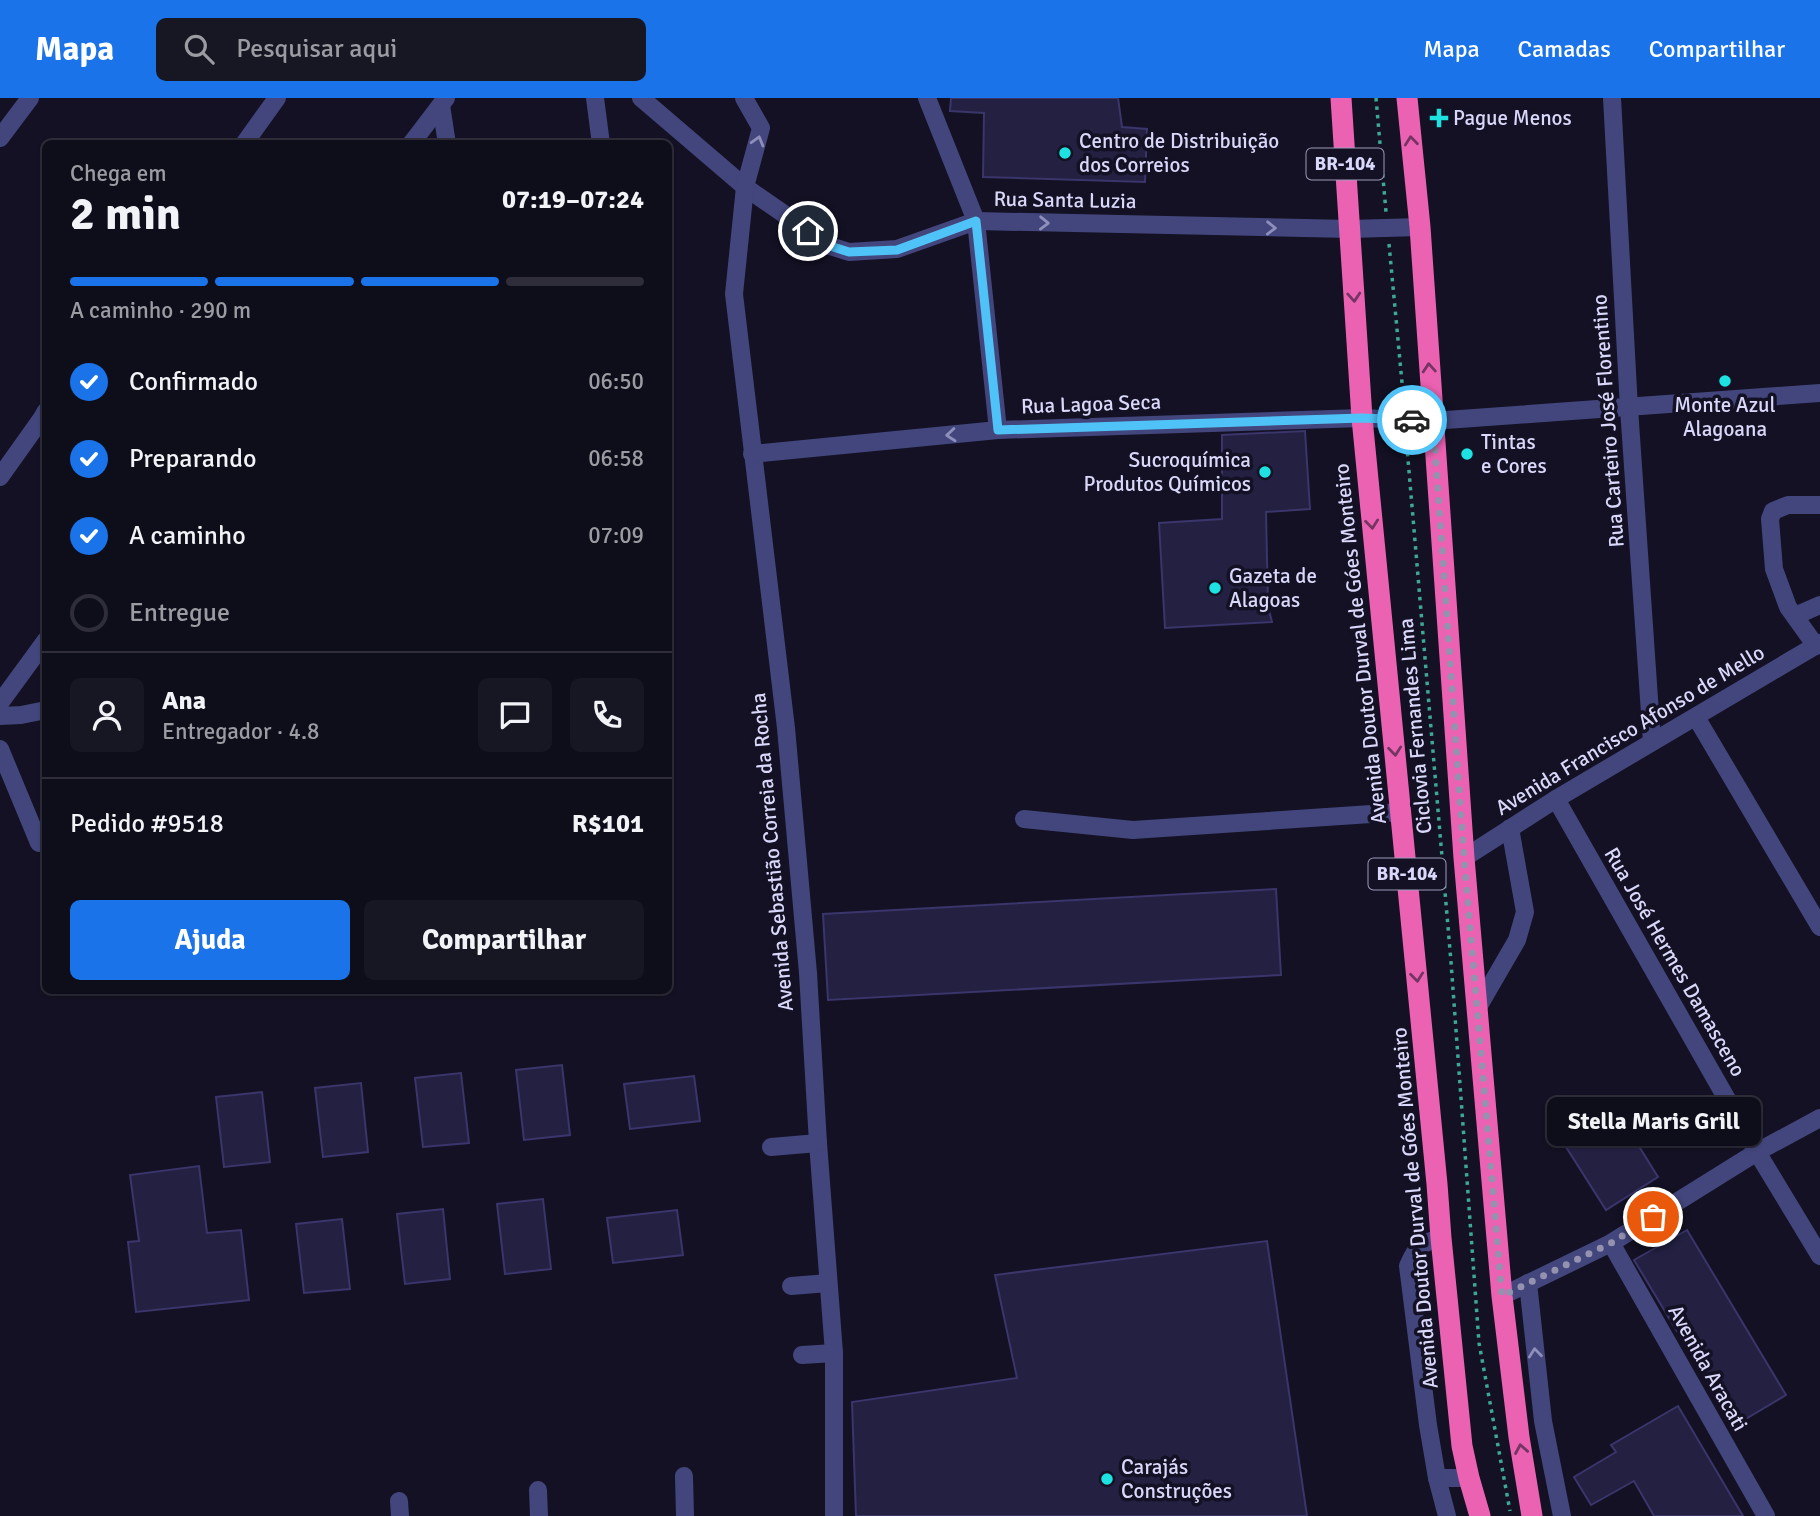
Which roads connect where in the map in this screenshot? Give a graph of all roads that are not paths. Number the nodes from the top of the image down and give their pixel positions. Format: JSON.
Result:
{"nodes":[{"id":1,"x":30,"y":98,"type":"edge"},
{"id":2,"x":277,"y":98,"type":"edge"},
{"id":3,"x":595,"y":98,"type":"edge"},
{"id":4,"x":641,"y":98,"type":"edge"},
{"id":5,"x":744,"y":98,"type":"edge"},
{"id":6,"x":926,"y":98,"type":"edge"},
{"id":7,"x":1341,"y":98,"type":"edge"},
{"id":8,"x":1406,"y":98,"type":"edge"},
{"id":9,"x":1612,"y":98,"type":"edge"},
{"id":10,"x":443,"y":101,"type":"edge"},
{"id":11,"x":0,"y":138,"type":"edge"},
{"id":12,"x":247,"y":140,"type":"edge"},
{"id":13,"x":414,"y":140,"type":"edge"},
{"id":14,"x":447,"y":140,"type":"edge"},
{"id":15,"x":600,"y":140,"type":"edge"},
{"id":16,"x":745,"y":187,"type":"junction"},
{"id":17,"x":976,"y":221,"type":"junction"},
{"id":18,"x":1420,"y":227,"type":"junction"},
{"id":19,"x":1350,"y":229,"type":"junction"},
{"id":20,"x":1820,"y":393,"type":"edge"},
{"id":21,"x":1629,"y":408,"type":"junction"},
{"id":22,"x":42,"y":418,"type":"edge"},
{"id":23,"x":1362,"y":418,"type":"junction"},
{"id":24,"x":1433,"y":421,"type":"junction"},
{"id":25,"x":998,"y":430,"type":"junction"},
{"id":26,"x":752,"y":454,"type":"junction"},
{"id":27,"x":0,"y":477,"type":"edge"},
{"id":28,"x":1820,"y":505,"type":"edge"},
{"id":29,"x":1820,"y":606,"type":"edge"},
{"id":30,"x":1795,"y":616,"type":"junction"},
{"id":31,"x":42,"y":645,"type":"edge"},
{"id":32,"x":1818,"y":645,"type":"edge"},
{"id":33,"x":0,"y":703,"type":"edge"},
{"id":34,"x":42,"y":711,"type":"edge"},
{"id":35,"x":0,"y":716,"type":"edge"},
{"id":36,"x":1696,"y":717,"type":"junction"},
{"id":37,"x":1652,"y":741,"type":"junction"},
{"id":38,"x":0,"y":749,"type":"edge"},
{"id":39,"x":1556,"y":799,"type":"junction"},
{"id":40,"x":1401,"y":812,"type":"junction"},
{"id":41,"x":1024,"y":820,"type":"dead end"},
{"id":42,"x":1510,"y":828,"type":"junction"},
{"id":43,"x":39,"y":843,"type":"dead end"},
{"id":44,"x":1464,"y":858,"type":"junction"},
{"id":45,"x":1820,"y":927,"type":"edge"},
{"id":46,"x":1477,"y":1009,"type":"junction"},
{"id":47,"x":1820,"y":1118,"type":"edge"},
{"id":48,"x":818,"y":1143,"type":"junction"},
{"id":49,"x":771,"y":1147,"type":"dead end"},
{"id":50,"x":1757,"y":1152,"type":"junction"},
{"id":51,"x":1441,"y":1238,"type":"junction"},
{"id":52,"x":1611,"y":1243,"type":"junction"},
{"id":53,"x":1820,"y":1256,"type":"edge"},
{"id":54,"x":828,"y":1283,"type":"junction"},
{"id":55,"x":1528,"y":1283,"type":"junction"},
{"id":56,"x":791,"y":1286,"type":"dead end"},
{"id":57,"x":1502,"y":1296,"type":"junction"},
{"id":58,"x":834,"y":1353,"type":"junction"},
{"id":59,"x":802,"y":1355,"type":"dead end"},
{"id":60,"x":1514,"y":1396,"type":"junction"},
{"id":61,"x":1543,"y":1421,"type":"junction"},
{"id":62,"x":684,"y":1476,"type":"dead end"},
{"id":63,"x":1437,"y":1478,"type":"junction"},
{"id":64,"x":1469,"y":1478,"type":"junction"},
{"id":65,"x":538,"y":1490,"type":"dead end"},
{"id":66,"x":539,"y":1516,"type":"edge"},
{"id":67,"x":685,"y":1516,"type":"edge"},
{"id":68,"x":834,"y":1516,"type":"edge"},
{"id":69,"x":1447,"y":1516,"type":"edge"},
{"id":70,"x":1480,"y":1516,"type":"edge"},
{"id":71,"x":1532,"y":1516,"type":"edge"},
{"id":72,"x":1562,"y":1516,"type":"edge"},
{"id":73,"x":1766,"y":1516,"type":"edge"}],
"edges":[{"from":1,"to":11,"type":"street"},
{"from":2,"to":12,"type":"street"},
{"from":3,"to":15,"type":"street"},
{"from":4,"to":16,"type":"street","name":"Rua Santa Luzia"},
{"from":16,"to":5,"type":"street","name":"Avenida Sebastião Correia da Rocha","one_way":true},
{"from":6,"to":17,"type":"street"},
{"from":7,"to":19,"type":"highway","name":"Avenida Doutor Durval de Góes Monteiro","number":"BR-104"},
{"from":18,"to":8,"type":"highway","number":"BR-104","one_way":true},
{"from":9,"to":21,"type":"street","name":"Rua Carteiro José Florentino"},
{"from":10,"to":13,"type":"street"},
{"from":10,"to":14,"type":"street"},
{"from":16,"to":17,"type":"street","name":"Rua Santa Luzia"},
{"from":16,"to":26,"type":"street","name":"Avenida Sebastião Correia da Rocha"},
{"from":17,"to":19,"type":"street","name":"Rua Santa Luzia","one_way":true},
{"from":17,"to":25,"type":"street"},
{"from":18,"to":19,"type":"street","name":"Rua Santa Luzia"},
{"from":24,"to":18,"type":"highway","number":"BR-104","one_way":true},
{"from":19,"to":23,"type":"highway","name":"Avenida Doutor Durval de Góes Monteiro","number":"BR-104","one_way":true},
{"from":20,"to":21,"type":"street","name":"Rua Lagoa Seca"},
{"from":21,"to":24,"type":"street","name":"Rua Lagoa Seca"},
{"from":21,"to":37,"type":"street","name":"Rua Carteiro José Florentino"},
{"from":22,"to":27,"type":"street"},
{"from":23,"to":24,"type":"street","name":"Rua Lagoa Seca"},
{"from":23,"to":25,"type":"street","name":"Rua Lagoa Seca"},
{"from":23,"to":40,"type":"highway","name":"Avenida Doutor Durval de Góes Monteiro","number":"BR-104","one_way":true},
{"from":24,"to":44,"type":"highway","number":"BR-104"},
{"from":25,"to":26,"type":"street","name":"Rua Lagoa Seca","one_way":true},
{"from":26,"to":48,"type":"street","name":"Avenida Sebastião Correia da Rocha"},
{"from":28,"to":30,"type":"street"},
{"from":29,"to":30,"type":"street"},
{"from":30,"to":32,"type":"street"},
{"from":31,"to":33,"type":"street"},
{"from":32,"to":36,"type":"street","name":"Avenida Francisco Afonso de Mello"},
{"from":34,"to":35,"type":"street"},
{"from":36,"to":37,"type":"street","name":"Avenida Francisco Afonso de Mello"},
{"from":36,"to":45,"type":"street"},
{"from":37,"to":39,"type":"street","name":"Avenida Francisco Afonso de Mello"},
{"from":38,"to":43,"type":"street"},
{"from":39,"to":42,"type":"street","name":"Avenida Francisco Afonso de Mello"},
{"from":39,"to":50,"type":"street","name":"Rua José Hermes Damasceno"},
{"from":40,"to":41,"type":"street"},
{"from":40,"to":51,"type":"highway","name":"Avenida Doutor Durval de Góes Monteiro","number":"BR-104","one_way":true},
{"from":42,"to":44,"type":"street","name":"Avenida Francisco Afonso de Mello"},
{"from":42,"to":46,"type":"street"},
{"from":44,"to":46,"type":"highway","number":"BR-104"},
{"from":46,"to":57,"type":"highway","number":"BR-104"},
{"from":47,"to":50,"type":"street"},
{"from":48,"to":49,"type":"street"},
{"from":48,"to":54,"type":"street","name":"Avenida Sebastião Correia da Rocha"},
{"from":50,"to":52,"type":"street"},
{"from":50,"to":53,"type":"street","name":"Rua José Hermes Damasceno"},
{"from":51,"to":63,"type":"street"},
{"from":51,"to":64,"type":"highway","name":"Avenida Doutor Durval de Góes Monteiro","number":"BR-104"},
{"from":52,"to":55,"type":"street"},
{"from":52,"to":73,"type":"street","name":"Avenida Aracati"},
{"from":54,"to":56,"type":"street"},
{"from":54,"to":58,"type":"street","name":"Avenida Sebastião Correia da Rocha"},
{"from":55,"to":57,"type":"street"},
{"from":61,"to":55,"type":"street","one_way":true},
{"from":57,"to":60,"type":"highway","number":"BR-104"},
{"from":58,"to":59,"type":"street"},
{"from":58,"to":68,"type":"street","name":"Avenida Sebastião Correia da Rocha"},
{"from":60,"to":61,"type":"street"},
{"from":71,"to":60,"type":"highway","number":"BR-104","one_way":true},
{"from":61,"to":72,"type":"street"},
{"from":62,"to":67,"type":"street"},
{"from":63,"to":64,"type":"street"},
{"from":63,"to":69,"type":"street"},
{"from":64,"to":70,"type":"highway","name":"Avenida Doutor Durval de Góes Monteiro","number":"BR-104"},
{"from":65,"to":66,"type":"street"}]}
